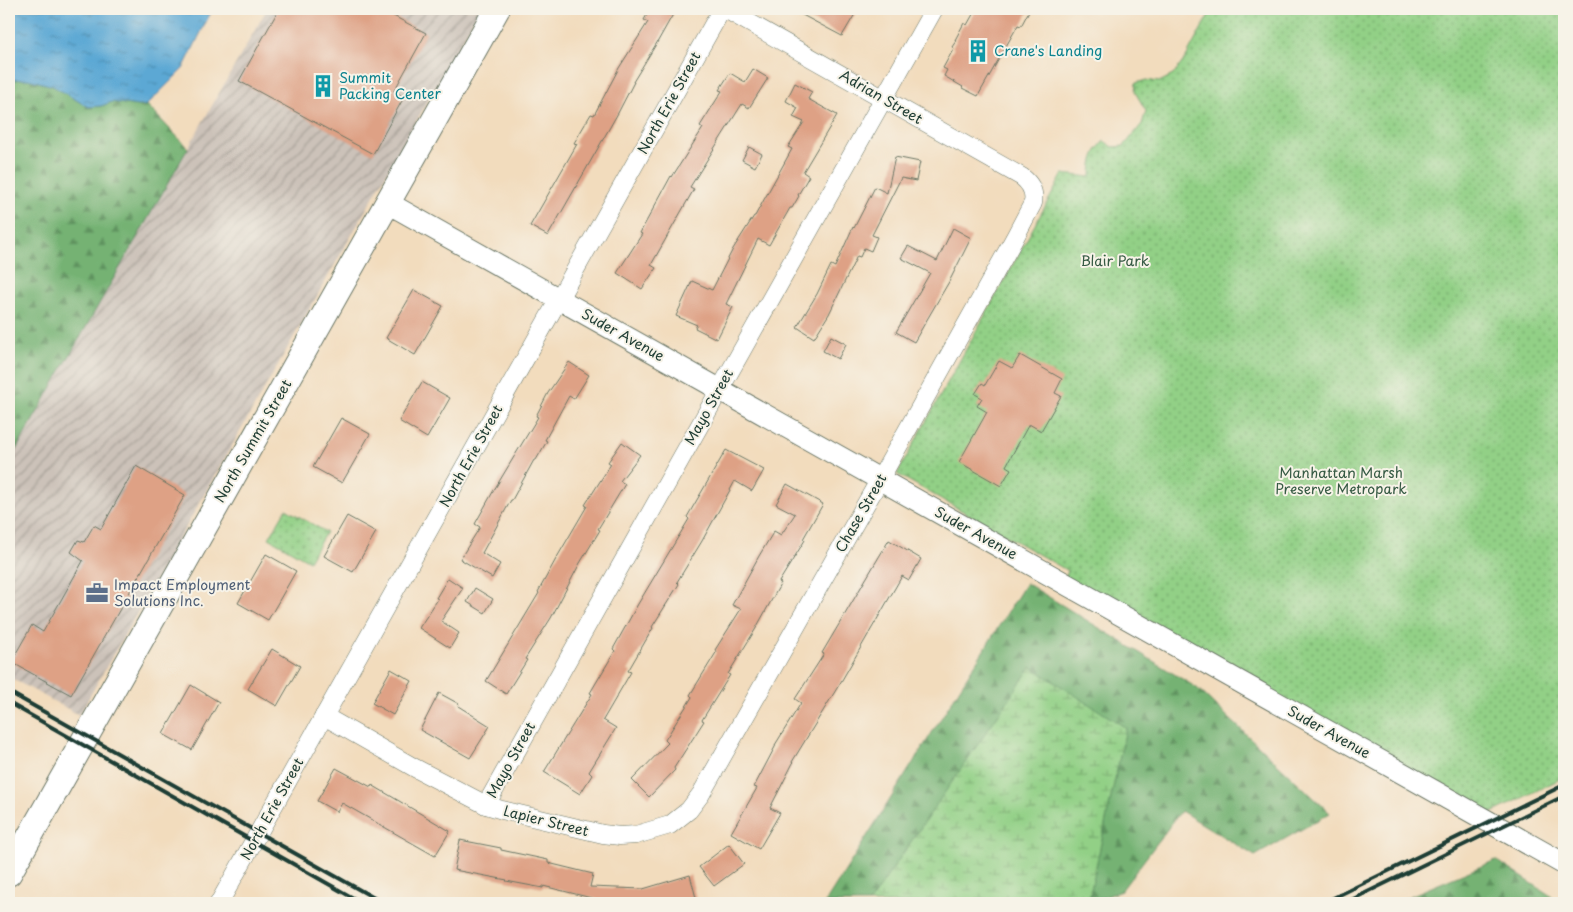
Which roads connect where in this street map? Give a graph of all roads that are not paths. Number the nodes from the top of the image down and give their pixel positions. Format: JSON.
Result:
{"nodes":[{"id":1,"x":497,"y":9,"type":"edge"},
{"id":2,"x":723,"y":9,"type":"edge"},
{"id":3,"x":934,"y":9,"type":"edge"},
{"id":4,"x":883,"y":99,"type":"junction"},
{"id":5,"x":1033,"y":190,"type":"joint"},
{"id":6,"x":388,"y":203,"type":"junction"},
{"id":7,"x":560,"y":299,"type":"junction"},
{"id":8,"x":719,"y":389,"type":"junction"},
{"id":9,"x":880,"y":479,"type":"junction"},
{"id":10,"x":324,"y":716,"type":"junction"},
{"id":11,"x":486,"y":805,"type":"junction"},
{"id":12,"x":670,"y":825,"type":"joint"},
{"id":13,"x":1564,"y":864,"type":"edge"},
{"id":14,"x":9,"y":873,"type":"edge"},
{"id":15,"x":219,"y":903,"type":"edge"}],
"edges":[{"from":1,"to":6,"type":"main road","name":"North Summit Street"},
{"from":2,"to":4,"type":"street","name":"Adrian Street"},
{"from":2,"to":7,"type":"street","name":"North Erie Street"},
{"from":3,"to":4,"type":"street","name":"Mayo Street"},
{"from":4,"to":5,"type":"street","name":"Adrian Street"},
{"from":4,"to":8,"type":"street","name":"Mayo Street"},
{"from":5,"to":9,"type":"street","name":"Chase Street"},
{"from":6,"to":7,"type":"street","name":"Suder Avenue"},
{"from":6,"to":14,"type":"main road","name":"North Summit Street"},
{"from":7,"to":8,"type":"street","name":"Suder Avenue"},
{"from":7,"to":10,"type":"street","name":"North Erie Street"},
{"from":8,"to":9,"type":"street","name":"Suder Avenue"},
{"from":8,"to":11,"type":"street","name":"Mayo Street"},
{"from":9,"to":12,"type":"street","name":"Chase Street"},
{"from":9,"to":13,"type":"street","name":"Suder Avenue"},
{"from":10,"to":11,"type":"street","name":"Lapier Street"},
{"from":10,"to":15,"type":"street","name":"North Erie Street"},
{"from":11,"to":12,"type":"street","name":"Lapier Street"}]}
